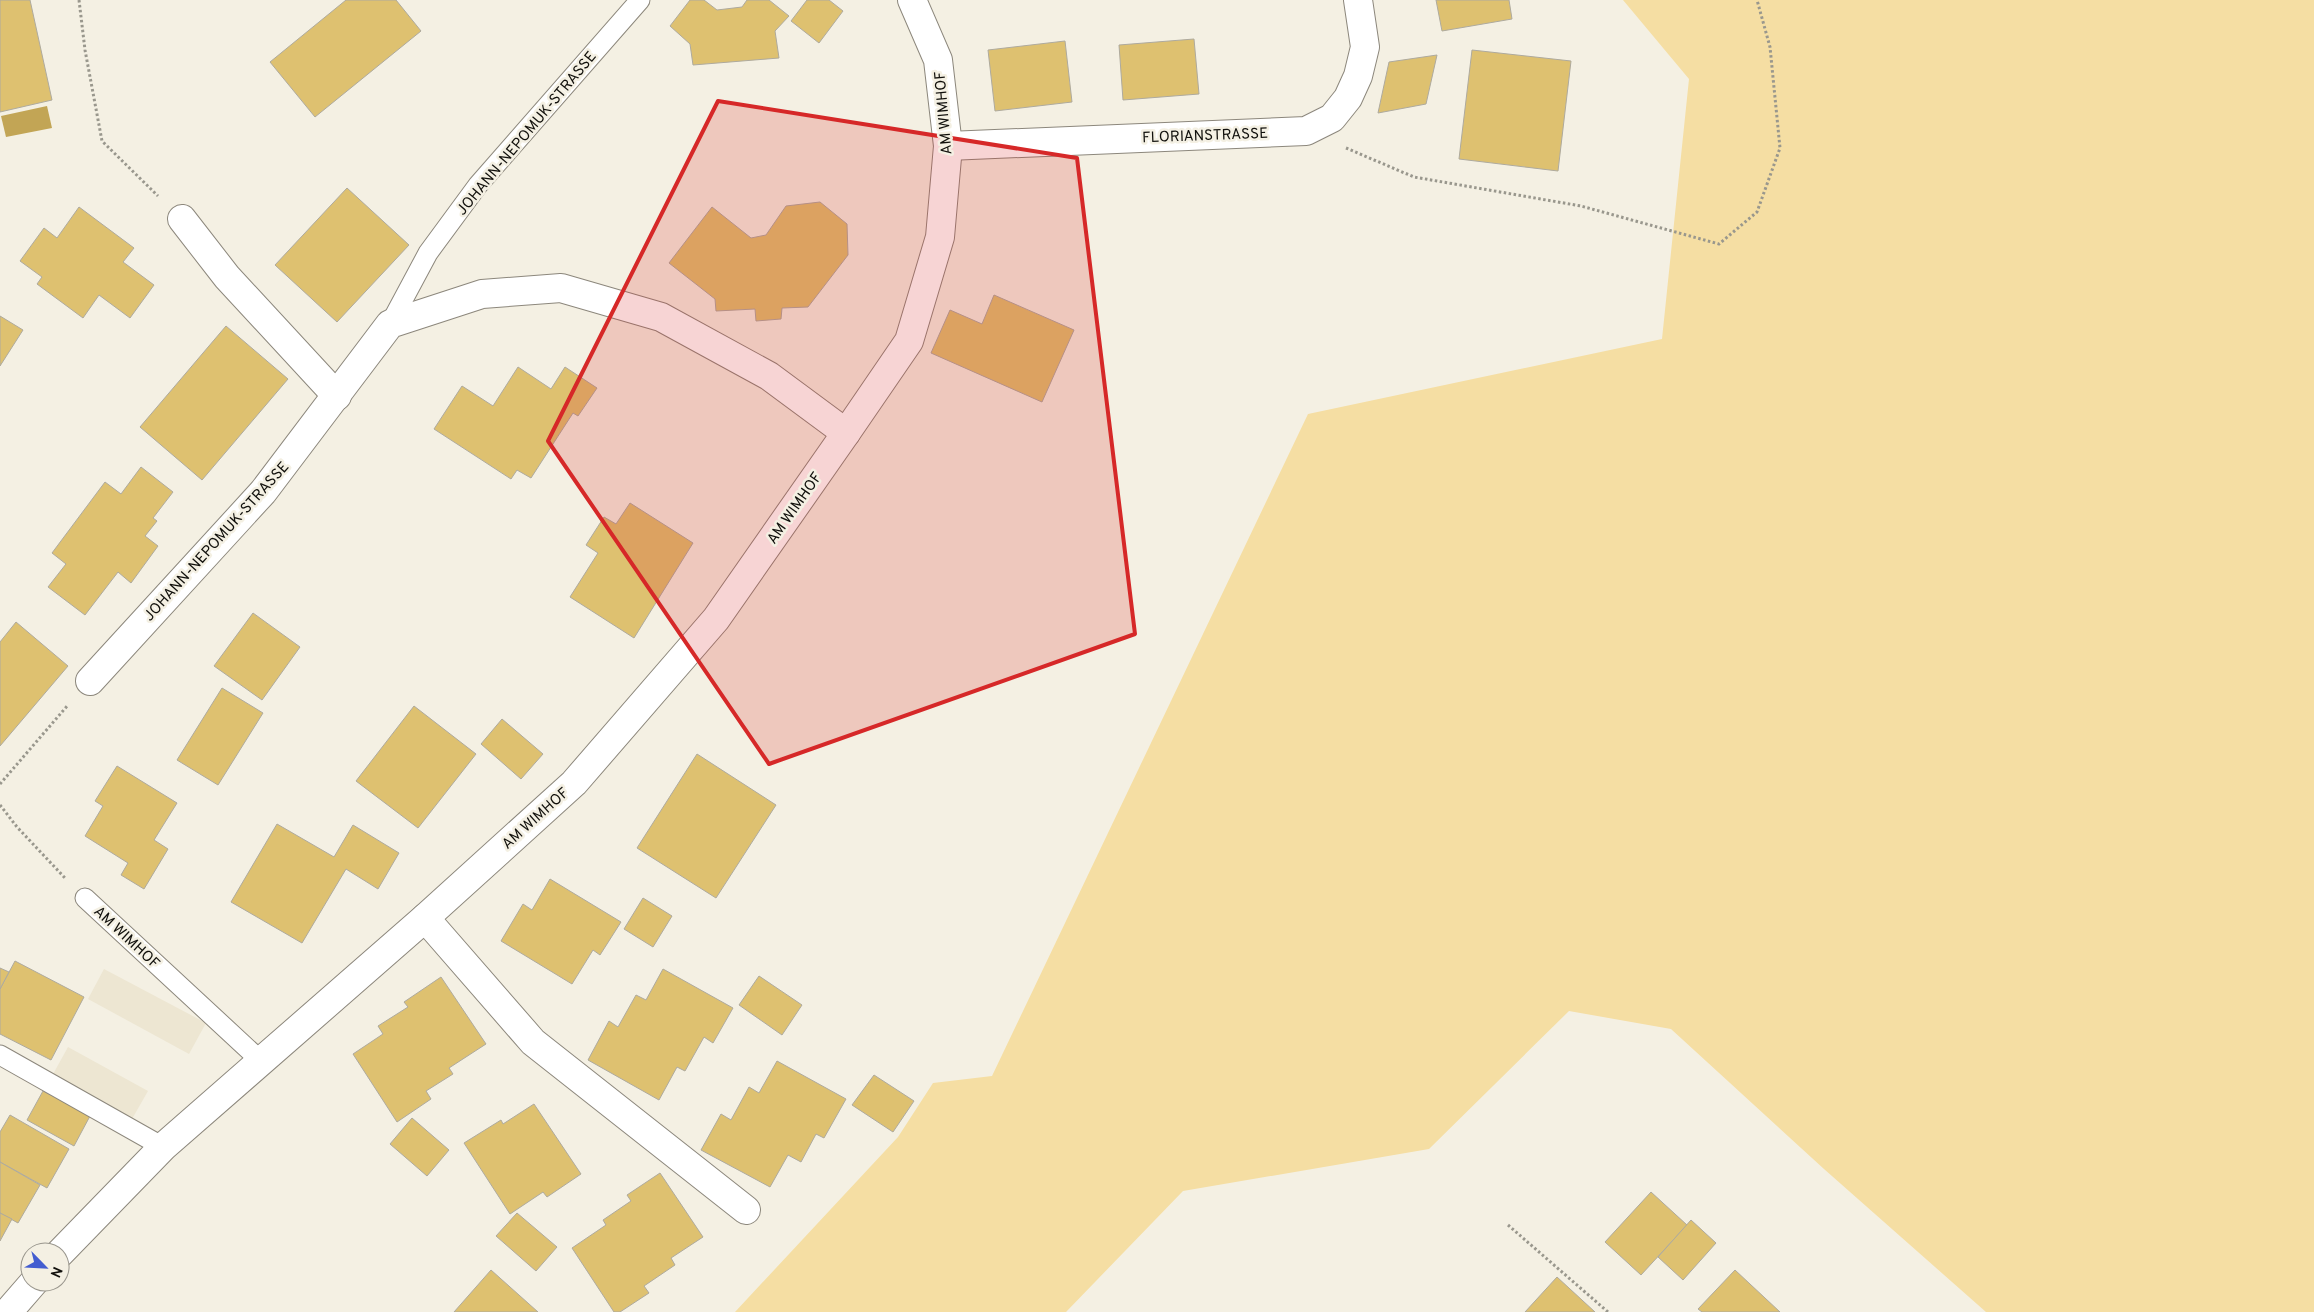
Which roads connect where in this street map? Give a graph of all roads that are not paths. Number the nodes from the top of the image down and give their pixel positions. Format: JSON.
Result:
{"nodes":[{"id":1,"x":640,"y":0,"type":"edge"},
{"id":2,"x":912,"y":0,"type":"edge"},
{"id":3,"x":1358,"y":0,"type":"edge"},
{"id":4,"x":948,"y":146,"type":"junction"},
{"id":5,"x":182,"y":219,"type":"road end"},
{"id":6,"x":390,"y":324,"type":"junction"},
{"id":7,"x":337,"y":396,"type":"junction"},
{"id":8,"x":846,"y":433,"type":"junction"},
{"id":9,"x":90,"y":681,"type":"road end"},
{"id":10,"x":85,"y":898,"type":"road end"},
{"id":11,"x":425,"y":918,"type":"junction"},
{"id":12,"x":0,"y":1055,"type":"edge"},
{"id":13,"x":262,"y":1062,"type":"junction"},
{"id":14,"x":163,"y":1146,"type":"junction"},
{"id":15,"x":746,"y":1210,"type":"dead end"},
{"id":16,"x":70,"y":1243,"type":"edge"},
{"id":17,"x":25,"y":1292,"type":"edge"},
{"id":18,"x":8,"y":1312,"type":"edge"}],
"edges":[{"from":1,"to":6,"type":"lane","name":"JOHANN-NEPOMUK-STRASSE"},
{"from":2,"to":4,"type":"street","name":"AM WIMHOF"},
{"from":3,"to":4,"type":"street","name":"FLORIANSTRASSE"},
{"from":4,"to":8,"type":"street","name":"AM WIMHOF"},
{"from":5,"to":7,"type":"street"},
{"from":6,"to":7,"type":"street","name":"JOHANN-NEPOMUK-STRASSE"},
{"from":6,"to":8,"type":"street"},
{"from":7,"to":9,"type":"street","name":"JOHANN-NEPOMUK-STRASSE"},
{"from":8,"to":11,"type":"street","name":"AM WIMHOF"},
{"from":10,"to":13,"type":"lane","name":"AM WIMHOF"},
{"from":11,"to":13,"type":"street","name":"AM WIMHOF"},
{"from":11,"to":15,"type":"street"},
{"from":12,"to":14,"type":"lane"},
{"from":13,"to":14,"type":"street","name":"AM WIMHOF"},
{"from":14,"to":16,"type":"street","name":"AM WIMHOF"},
{"from":17,"to":18,"type":"street"}]}
